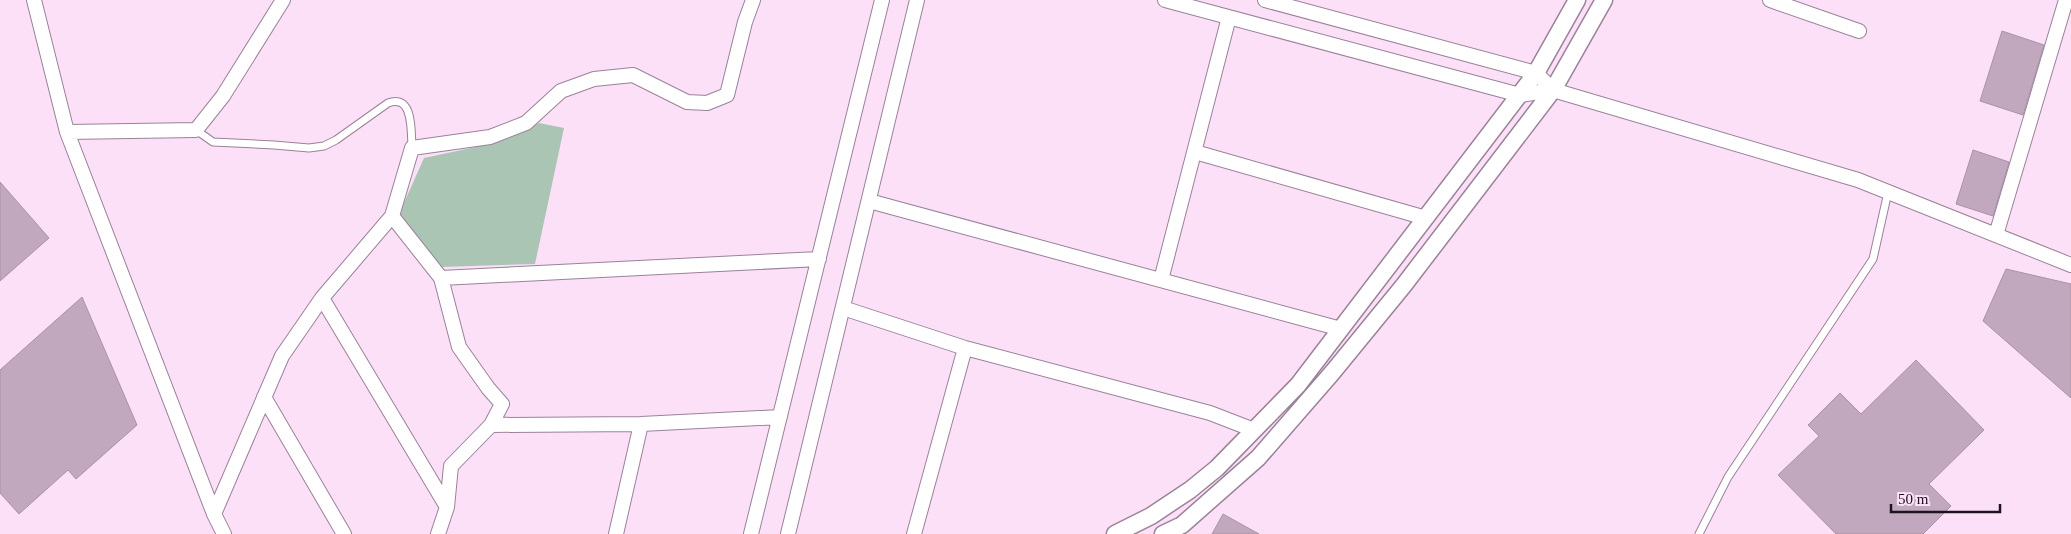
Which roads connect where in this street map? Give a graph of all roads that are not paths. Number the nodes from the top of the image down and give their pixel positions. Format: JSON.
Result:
{"nodes":[{"id":1,"x":34,"y":0,"type":"edge"},
{"id":2,"x":283,"y":0,"type":"edge"},
{"id":3,"x":753,"y":0,"type":"edge"},
{"id":4,"x":882,"y":0,"type":"edge"},
{"id":5,"x":917,"y":0,"type":"edge"},
{"id":6,"x":1165,"y":0,"type":"edge"},
{"id":7,"x":1265,"y":0,"type":"edge"},
{"id":8,"x":1577,"y":0,"type":"edge"},
{"id":9,"x":1604,"y":0,"type":"edge"},
{"id":10,"x":1770,"y":0,"type":"edge"},
{"id":11,"x":2068,"y":2,"type":"edge"},
{"id":12,"x":1230,"y":17,"type":"junction"},
{"id":13,"x":1859,"y":31,"type":"dead end"},
{"id":14,"x":1536,"y":73,"type":"junction"},
{"id":15,"x":1553,"y":90,"type":"junction"},
{"id":16,"x":1520,"y":95,"type":"junction"},
{"id":17,"x":196,"y":130,"type":"junction"},
{"id":18,"x":67,"y":132,"type":"junction"},
{"id":19,"x":412,"y":148,"type":"junction"},
{"id":20,"x":1195,"y":152,"type":"junction"},
{"id":21,"x":1888,"y":192,"type":"junction"},
{"id":22,"x":869,"y":201,"type":"junction"},
{"id":23,"x":392,"y":216,"type":"junction"},
{"id":24,"x":1426,"y":218,"type":"junction"},
{"id":25,"x":1996,"y":235,"type":"junction"},
{"id":26,"x":819,"y":259,"type":"junction"},
{"id":27,"x":2071,"y":264,"type":"edge"},
{"id":28,"x":441,"y":278,"type":"junction"},
{"id":29,"x":1161,"y":280,"type":"junction"},
{"id":30,"x":322,"y":298,"type":"junction"},
{"id":31,"x":843,"y":308,"type":"junction"},
{"id":32,"x":1341,"y":329,"type":"junction"},
{"id":33,"x":965,"y":348,"type":"junction"},
{"id":34,"x":264,"y":397,"type":"junction"},
{"id":35,"x":780,"y":417,"type":"junction"},
{"id":36,"x":641,"y":424,"type":"junction"},
{"id":37,"x":491,"y":425,"type":"junction"},
{"id":38,"x":1254,"y":430,"type":"junction"},
{"id":39,"x":446,"y":507,"type":"junction"},
{"id":40,"x":214,"y":514,"type":"junction"},
{"id":41,"x":224,"y":534,"type":"edge"},
{"id":42,"x":344,"y":534,"type":"edge"},
{"id":43,"x":438,"y":534,"type":"edge"},
{"id":44,"x":616,"y":534,"type":"edge"},
{"id":45,"x":751,"y":534,"type":"edge"},
{"id":46,"x":788,"y":534,"type":"edge"},
{"id":47,"x":914,"y":534,"type":"edge"},
{"id":48,"x":1115,"y":534,"type":"edge"},
{"id":49,"x":1163,"y":534,"type":"edge"},
{"id":50,"x":1699,"y":534,"type":"edge"}],
"edges":[{"from":1,"to":18,"type":"street"},
{"from":2,"to":17,"type":"street"},
{"from":3,"to":19,"type":"street"},
{"from":4,"to":26,"type":"street"},
{"from":5,"to":22,"type":"street"},
{"from":6,"to":12,"type":"street"},
{"from":7,"to":14,"type":"street"},
{"from":8,"to":14,"type":"street"},
{"from":9,"to":15,"type":"street"},
{"from":10,"to":13,"type":"street"},
{"from":11,"to":25,"type":"street"},
{"from":12,"to":16,"type":"street"},
{"from":12,"to":20,"type":"street"},
{"from":14,"to":15,"type":"street"},
{"from":14,"to":16,"type":"street"},
{"from":15,"to":16,"type":"street"},
{"from":15,"to":21,"type":"street"},
{"from":15,"to":49,"type":"street"},
{"from":16,"to":24,"type":"street"},
{"from":17,"to":18,"type":"street"},
{"from":17,"to":19,"type":"lane"},
{"from":18,"to":40,"type":"street"},
{"from":19,"to":23,"type":"street"},
{"from":20,"to":24,"type":"street"},
{"from":20,"to":29,"type":"street"},
{"from":21,"to":25,"type":"street"},
{"from":21,"to":50,"type":"lane"},
{"from":22,"to":29,"type":"street"},
{"from":22,"to":31,"type":"street"},
{"from":23,"to":28,"type":"street"},
{"from":23,"to":30,"type":"street"},
{"from":24,"to":32,"type":"street"},
{"from":25,"to":27,"type":"street"},
{"from":26,"to":28,"type":"street"},
{"from":26,"to":35,"type":"street"},
{"from":28,"to":37,"type":"street"},
{"from":29,"to":32,"type":"street"},
{"from":30,"to":34,"type":"street"},
{"from":30,"to":39,"type":"street"},
{"from":31,"to":33,"type":"street"},
{"from":31,"to":46,"type":"street"},
{"from":32,"to":38,"type":"street"},
{"from":33,"to":38,"type":"street"},
{"from":33,"to":47,"type":"street"},
{"from":34,"to":40,"type":"street"},
{"from":34,"to":42,"type":"street"},
{"from":35,"to":36,"type":"street"},
{"from":35,"to":45,"type":"street"},
{"from":36,"to":37,"type":"street"},
{"from":36,"to":44,"type":"street"},
{"from":37,"to":39,"type":"street"},
{"from":38,"to":48,"type":"street"},
{"from":39,"to":43,"type":"street"},
{"from":40,"to":41,"type":"street"}]}
